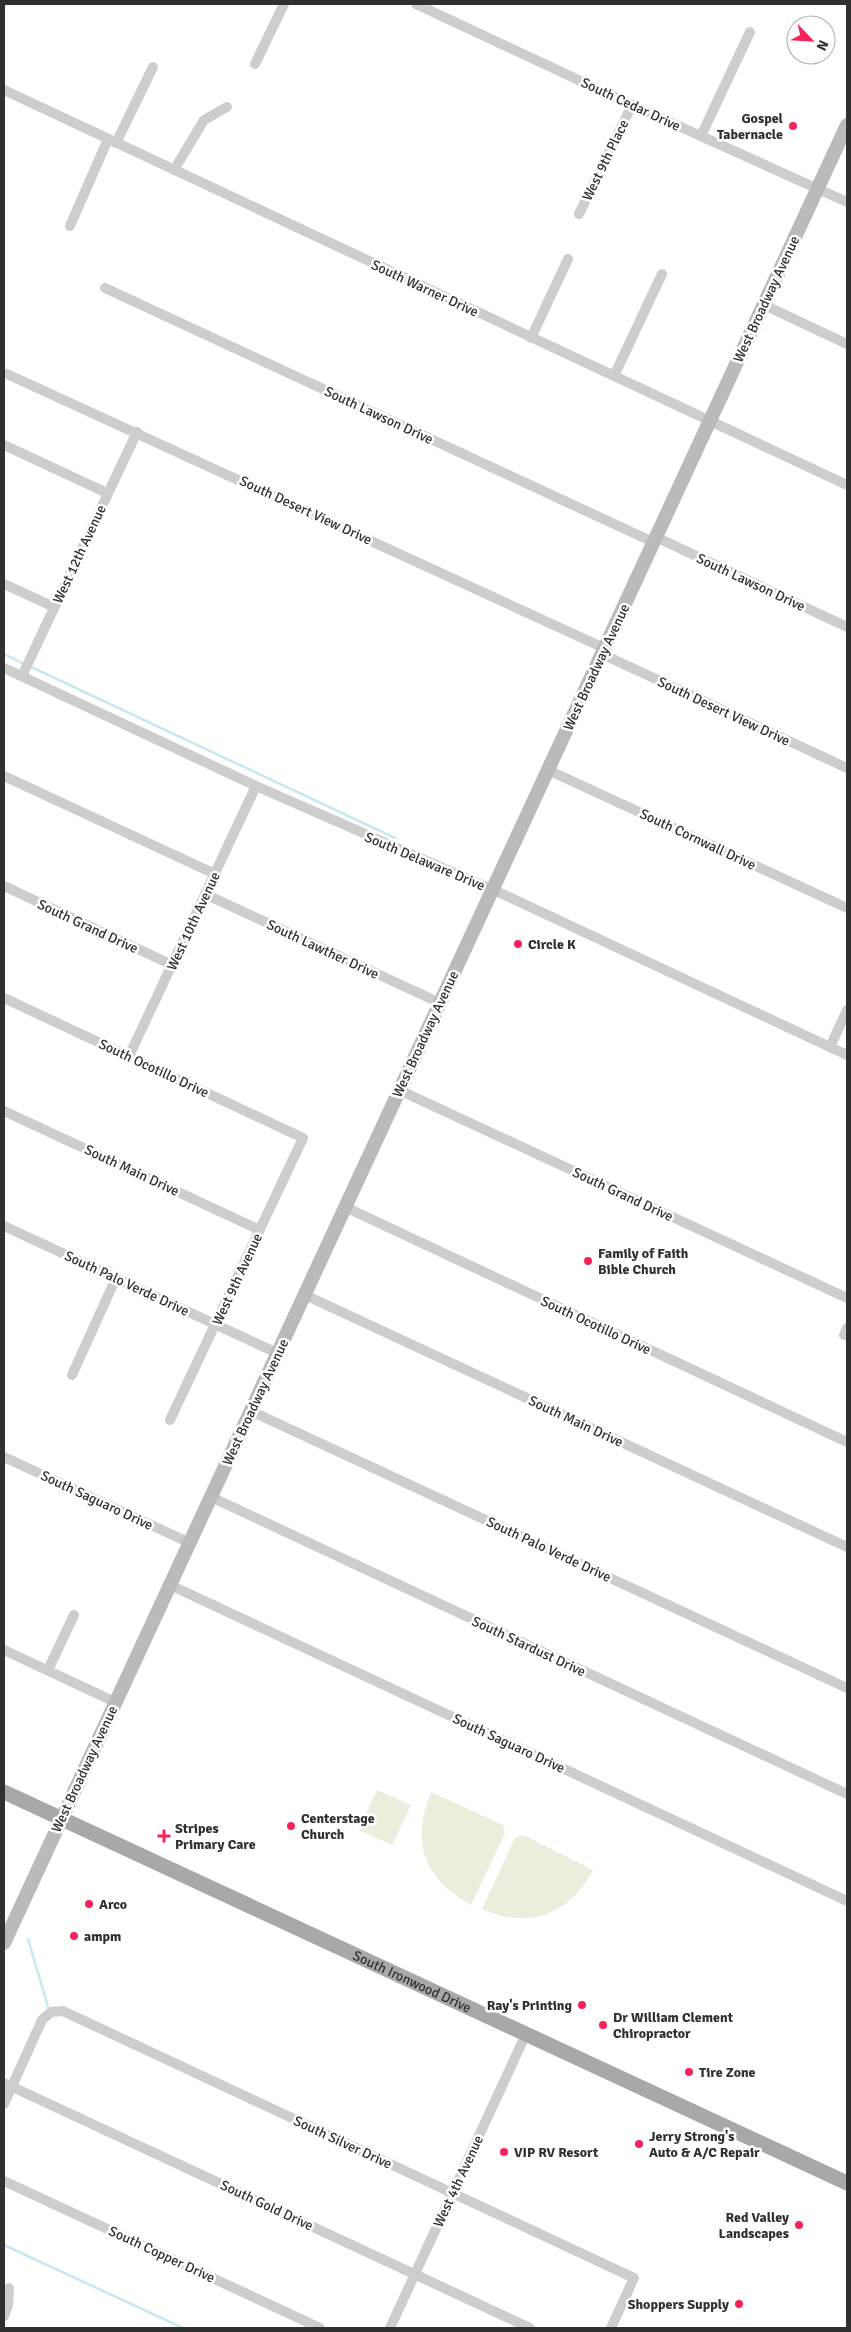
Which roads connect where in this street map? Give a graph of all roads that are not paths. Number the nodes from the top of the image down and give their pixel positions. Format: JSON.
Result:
{"nodes":[{"id":1,"x":284,"y":4,"type":"edge"},
{"id":2,"x":416,"y":4,"type":"edge"},
{"id":3,"x":750,"y":32,"type":"dead end"},
{"id":4,"x":255,"y":64,"type":"dead end"},
{"id":5,"x":153,"y":67,"type":"dead end"},
{"id":6,"x":4,"y":90,"type":"edge"},
{"id":7,"x":632,"y":105,"type":"junction"},
{"id":8,"x":227,"y":108,"type":"dead end"},
{"id":9,"x":847,"y":125,"type":"edge"},
{"id":10,"x":701,"y":136,"type":"junction"},
{"id":11,"x":112,"y":141,"type":"junction"},
{"id":12,"x":174,"y":170,"type":"junction"},
{"id":13,"x":818,"y":188,"type":"junction"},
{"id":14,"x":847,"y":202,"type":"edge"},
{"id":15,"x":579,"y":214,"type":"dead end"},
{"id":16,"x":70,"y":226,"type":"dead end"},
{"id":17,"x":568,"y":259,"type":"dead end"},
{"id":18,"x":662,"y":274,"type":"dead end"},
{"id":19,"x":105,"y":288,"type":"dead end"},
{"id":20,"x":764,"y":305,"type":"junction"},
{"id":21,"x":531,"y":338,"type":"junction"},
{"id":22,"x":847,"y":344,"type":"edge"},
{"id":23,"x":7,"y":374,"type":"dead end"},
{"id":24,"x":614,"y":376,"type":"junction"},
{"id":25,"x":711,"y":421,"type":"junction"},
{"id":26,"x":136,"y":432,"type":"junction"},
{"id":27,"x":4,"y":445,"type":"edge"},
{"id":28,"x":847,"y":485,"type":"edge"},
{"id":29,"x":107,"y":493,"type":"junction"},
{"id":30,"x":654,"y":540,"type":"junction"},
{"id":31,"x":4,"y":584,"type":"edge"},
{"id":32,"x":54,"y":608,"type":"junction"},
{"id":33,"x":847,"y":627,"type":"edge"},
{"id":34,"x":603,"y":651,"type":"junction"},
{"id":35,"x":4,"y":668,"type":"edge"},
{"id":36,"x":26,"y":669,"type":"junction"},
{"id":37,"x":847,"y":768,"type":"edge"},
{"id":38,"x":548,"y":770,"type":"junction"},
{"id":39,"x":4,"y":776,"type":"edge"},
{"id":40,"x":256,"y":786,"type":"junction"},
{"id":41,"x":215,"y":874,"type":"junction"},
{"id":42,"x":4,"y":886,"type":"edge"},
{"id":43,"x":492,"y":890,"type":"junction"},
{"id":44,"x":205,"y":894,"type":"junction"},
{"id":45,"x":847,"y":908,"type":"edge"},
{"id":46,"x":172,"y":965,"type":"junction"},
{"id":47,"x":4,"y":998,"type":"edge"},
{"id":48,"x":440,"y":1003,"type":"junction"},
{"id":49,"x":847,"y":1010,"type":"edge"},
{"id":50,"x":830,"y":1047,"type":"junction"},
{"id":51,"x":847,"y":1055,"type":"edge"},
{"id":52,"x":129,"y":1056,"type":"junction"},
{"id":53,"x":399,"y":1090,"type":"junction"},
{"id":54,"x":4,"y":1111,"type":"edge"},
{"id":55,"x":303,"y":1138,"type":"joint"},
{"id":56,"x":345,"y":1207,"type":"junction"},
{"id":57,"x":4,"y":1226,"type":"edge"},
{"id":58,"x":260,"y":1230,"type":"junction"},
{"id":59,"x":116,"y":1278,"type":"junction"},
{"id":60,"x":305,"y":1295,"type":"junction"},
{"id":61,"x":847,"y":1298,"type":"edge"},
{"id":62,"x":215,"y":1324,"type":"junction"},
{"id":63,"x":278,"y":1353,"type":"junction"},
{"id":64,"x":72,"y":1375,"type":"dead end"},
{"id":65,"x":251,"y":1410,"type":"junction"},
{"id":66,"x":170,"y":1420,"type":"dead end"},
{"id":67,"x":847,"y":1442,"type":"edge"},
{"id":68,"x":4,"y":1457,"type":"edge"},
{"id":69,"x":211,"y":1497,"type":"junction"},
{"id":70,"x":190,"y":1543,"type":"junction"},
{"id":71,"x":847,"y":1547,"type":"edge"},
{"id":72,"x":170,"y":1585,"type":"junction"},
{"id":73,"x":74,"y":1615,"type":"dead end"},
{"id":74,"x":4,"y":1650,"type":"edge"},
{"id":75,"x":48,"y":1670,"type":"junction"},
{"id":76,"x":847,"y":1688,"type":"edge"},
{"id":77,"x":115,"y":1702,"type":"junction"},
{"id":78,"x":4,"y":1792,"type":"edge"},
{"id":79,"x":847,"y":1794,"type":"edge"},
{"id":80,"x":62,"y":1818,"type":"junction"},
{"id":81,"x":847,"y":1901,"type":"edge"},
{"id":82,"x":4,"y":1943,"type":"edge"},
{"id":83,"x":526,"y":2034,"type":"junction"},
{"id":84,"x":8,"y":2085,"type":"edge"},
{"id":85,"x":4,"y":2104,"type":"edge"},
{"id":86,"x":4,"y":2181,"type":"edge"},
{"id":87,"x":847,"y":2183,"type":"edge"},
{"id":88,"x":453,"y":2194,"type":"junction"},
{"id":89,"x":415,"y":2274,"type":"junction"},
{"id":90,"x":8,"y":2288,"type":"dead end"},
{"id":91,"x":4,"y":2316,"type":"edge"},
{"id":92,"x":320,"y":2328,"type":"edge"},
{"id":93,"x":390,"y":2328,"type":"edge"},
{"id":94,"x":530,"y":2328,"type":"edge"},
{"id":95,"x":611,"y":2328,"type":"edge"}],
"edges":[{"from":1,"to":4,"type":"street"},
{"from":2,"to":7,"type":"street","name":"South Cedar Drive"},
{"from":3,"to":10,"type":"street"},
{"from":5,"to":11,"type":"street"},
{"from":6,"to":11,"type":"street","name":"South Warner Drive"},
{"from":7,"to":10,"type":"street","name":"South Cedar Drive"},
{"from":7,"to":15,"type":"street","name":"West 9th Place"},
{"from":8,"to":12,"type":"street"},
{"from":9,"to":13,"type":"main road","name":"West Broadway Avenue"},
{"from":10,"to":13,"type":"street","name":"South Cedar Drive"},
{"from":11,"to":12,"type":"street","name":"South Warner Drive"},
{"from":11,"to":16,"type":"street"},
{"from":12,"to":21,"type":"street","name":"South Warner Drive"},
{"from":13,"to":14,"type":"street","name":"South Cedar Drive"},
{"from":13,"to":20,"type":"main road","name":"West Broadway Avenue"},
{"from":17,"to":21,"type":"street"},
{"from":18,"to":24,"type":"street"},
{"from":19,"to":30,"type":"street","name":"South Lawson Drive"},
{"from":20,"to":22,"type":"street"},
{"from":20,"to":25,"type":"main road","name":"West Broadway Avenue"},
{"from":21,"to":24,"type":"street","name":"South Warner Drive"},
{"from":23,"to":26,"type":"street","name":"South Desert View Drive"},
{"from":24,"to":25,"type":"street","name":"South Warner Drive"},
{"from":25,"to":28,"type":"street","name":"South Warner Drive"},
{"from":25,"to":30,"type":"main road","name":"West Broadway Avenue"},
{"from":26,"to":29,"type":"street","name":"West 12th Avenue"},
{"from":26,"to":34,"type":"street","name":"South Desert View Drive"},
{"from":27,"to":29,"type":"street"},
{"from":29,"to":32,"type":"street","name":"West 12th Avenue"},
{"from":30,"to":33,"type":"street","name":"South Lawson Drive"},
{"from":30,"to":34,"type":"main road","name":"West Broadway Avenue"},
{"from":31,"to":32,"type":"street"},
{"from":32,"to":36,"type":"street","name":"West 12th Avenue"},
{"from":34,"to":37,"type":"street","name":"South Desert View Drive"},
{"from":34,"to":38,"type":"main road","name":"West Broadway Avenue"},
{"from":35,"to":36,"type":"street","name":"South Delaware Drive"},
{"from":36,"to":40,"type":"street","name":"South Delaware Drive"},
{"from":38,"to":43,"type":"main road","name":"West Broadway Avenue"},
{"from":38,"to":45,"type":"street","name":"South Cornwall Drive"},
{"from":39,"to":41,"type":"street"},
{"from":40,"to":41,"type":"street","name":"West 10th Avenue"},
{"from":40,"to":43,"type":"street","name":"South Delaware Drive"},
{"from":41,"to":44,"type":"street","name":"West 10th Avenue"},
{"from":42,"to":46,"type":"street","name":"South Grand Drive"},
{"from":43,"to":48,"type":"main road","name":"West Broadway Avenue"},
{"from":43,"to":50,"type":"street","name":"South Delaware Drive"},
{"from":44,"to":46,"type":"street","name":"West 10th Avenue"},
{"from":44,"to":48,"type":"street","name":"South Lawther Drive"},
{"from":46,"to":52,"type":"street","name":"West 10th Avenue"},
{"from":47,"to":52,"type":"street","name":"South Ocotillo Drive"},
{"from":48,"to":53,"type":"main road","name":"West Broadway Avenue"},
{"from":49,"to":50,"type":"street"},
{"from":50,"to":51,"type":"street","name":"South Delaware Drive"},
{"from":52,"to":55,"type":"street","name":"South Ocotillo Drive"},
{"from":53,"to":56,"type":"main road","name":"West Broadway Avenue"},
{"from":53,"to":61,"type":"street","name":"South Grand Drive"},
{"from":54,"to":58,"type":"street","name":"South Main Drive"},
{"from":55,"to":58,"type":"street","name":"West 9th Avenue"},
{"from":56,"to":60,"type":"main road","name":"West Broadway Avenue"},
{"from":56,"to":67,"type":"street","name":"South Ocotillo Drive"},
{"from":57,"to":59,"type":"street","name":"South Palo Verde Drive"},
{"from":58,"to":62,"type":"street","name":"West 9th Avenue"},
{"from":59,"to":62,"type":"street","name":"South Palo Verde Drive"},
{"from":59,"to":64,"type":"street"},
{"from":60,"to":63,"type":"main road","name":"West Broadway Avenue"},
{"from":60,"to":71,"type":"street","name":"South Main Drive"},
{"from":62,"to":63,"type":"street","name":"South Palo Verde Drive"},
{"from":62,"to":66,"type":"street","name":"West 9th Avenue"},
{"from":63,"to":65,"type":"main road","name":"West Broadway Avenue"},
{"from":65,"to":69,"type":"main road","name":"West Broadway Avenue"},
{"from":65,"to":76,"type":"street","name":"South Palo Verde Drive"},
{"from":68,"to":70,"type":"street","name":"South Saguaro Drive"},
{"from":69,"to":70,"type":"main road","name":"West Broadway Avenue"},
{"from":69,"to":79,"type":"street","name":"South Stardust Drive"},
{"from":70,"to":72,"type":"main road","name":"West Broadway Avenue"},
{"from":72,"to":77,"type":"main road","name":"West Broadway Avenue"},
{"from":72,"to":81,"type":"street","name":"South Saguaro Drive"},
{"from":73,"to":75,"type":"street"},
{"from":74,"to":75,"type":"street"},
{"from":75,"to":77,"type":"street"},
{"from":77,"to":80,"type":"main road","name":"West Broadway Avenue"},
{"from":78,"to":80,"type":"main road","name":"South Ironwood Drive"},
{"from":80,"to":82,"type":"main road","name":"West Broadway Avenue"},
{"from":80,"to":83,"type":"main road","name":"South Ironwood Drive"},
{"from":83,"to":87,"type":"main road","name":"South Ironwood Drive"},
{"from":83,"to":88,"type":"street","name":"West 4th Avenue"},
{"from":84,"to":85,"type":"street"},
{"from":84,"to":88,"type":"street","name":"South Silver Drive"},
{"from":84,"to":89,"type":"street","name":"South Gold Drive"},
{"from":86,"to":92,"type":"street","name":"South Copper Drive"},
{"from":88,"to":89,"type":"street","name":"West 4th Avenue"},
{"from":88,"to":95,"type":"street","name":"South Silver Drive"},
{"from":89,"to":93,"type":"street","name":"West 4th Avenue"},
{"from":89,"to":94,"type":"street","name":"South Gold Drive"},
{"from":90,"to":91,"type":"street"}]}
